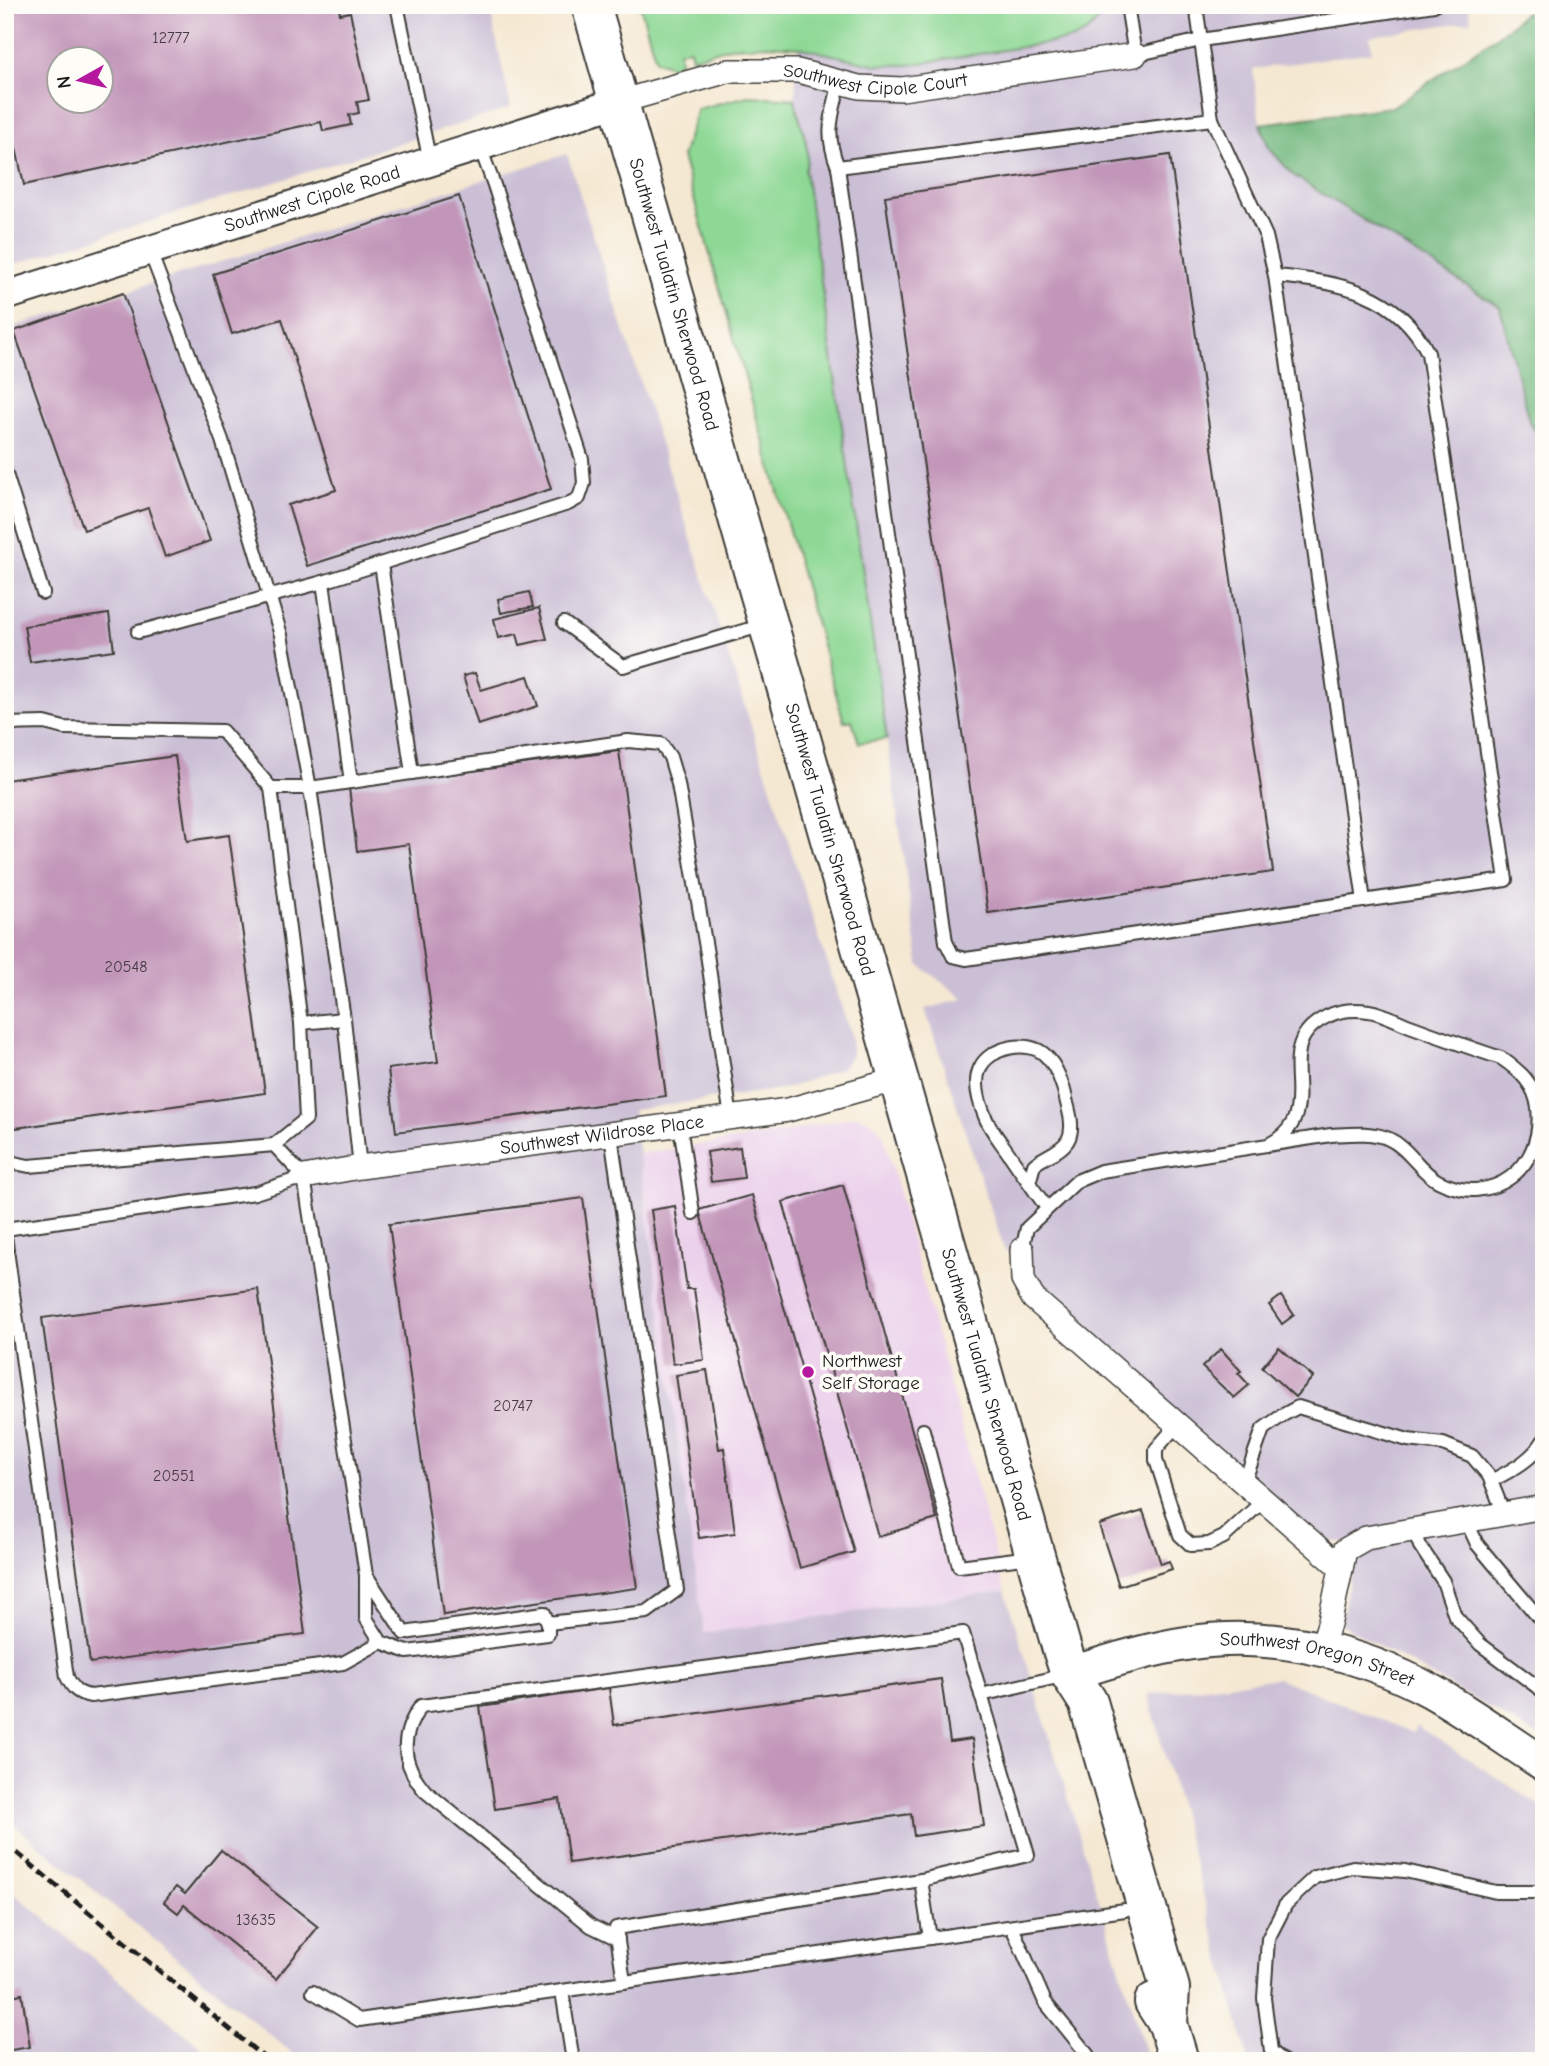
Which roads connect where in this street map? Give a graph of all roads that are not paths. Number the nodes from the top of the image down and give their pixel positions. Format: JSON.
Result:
{"nodes":[{"id":1,"x":397,"y":5,"type":"edge"},
{"id":2,"x":591,"y":5,"type":"edge"},
{"id":3,"x":1127,"y":5,"type":"edge"},
{"id":4,"x":1196,"y":5,"type":"edge"},
{"id":5,"x":1434,"y":5,"type":"edge"},
{"id":6,"x":1201,"y":40,"type":"junction"},
{"id":7,"x":1135,"y":55,"type":"junction"},
{"id":8,"x":840,"y":81,"type":"junction"},
{"id":9,"x":619,"y":102,"type":"junction"},
{"id":10,"x":1212,"y":119,"type":"junction"},
{"id":11,"x":480,"y":147,"type":"junction"},
{"id":12,"x":430,"y":162,"type":"junction"},
{"id":13,"x":838,"y":167,"type":"junction"},
{"id":14,"x":149,"y":249,"type":"junction"},
{"id":15,"x":1275,"y":276,"type":"junction"},
{"id":16,"x":5,"y":296,"type":"edge"},
{"id":17,"x":5,"y":471,"type":"edge"},
{"id":18,"x":381,"y":564,"type":"junction"},
{"id":19,"x":323,"y":582,"type":"junction"},
{"id":20,"x":43,"y":593,"type":"dead end"},
{"id":21,"x":268,"y":598,"type":"junction"},
{"id":22,"x":564,"y":623,"type":"dead end"},
{"id":23,"x":768,"y":624,"type":"junction"},
{"id":24,"x":138,"y":632,"type":"dead end"},
{"id":25,"x":5,"y":723,"type":"edge"},
{"id":26,"x":412,"y":773,"type":"junction"},
{"id":27,"x":351,"y":782,"type":"junction"},
{"id":28,"x":271,"y":788,"type":"junction"},
{"id":29,"x":310,"y":788,"type":"junction"},
{"id":30,"x":1364,"y":901,"type":"junction"},
{"id":31,"x":344,"y":1019,"type":"junction"},
{"id":32,"x":301,"y":1023,"type":"junction"},
{"id":33,"x":898,"y":1079,"type":"junction"},
{"id":34,"x":731,"y":1118,"type":"junction"},
{"id":35,"x":680,"y":1125,"type":"junction"},
{"id":36,"x":611,"y":1135,"type":"junction"},
{"id":37,"x":274,"y":1145,"type":"junction"},
{"id":38,"x":1268,"y":1145,"type":"junction"},
{"id":39,"x":5,"y":1161,"type":"edge"},
{"id":40,"x":360,"y":1167,"type":"junction"},
{"id":41,"x":304,"y":1177,"type":"junction"},
{"id":42,"x":1030,"y":1183,"type":"junction"},
{"id":43,"x":1047,"y":1208,"type":"junction"},
{"id":44,"x":693,"y":1213,"type":"dead end"},
{"id":45,"x":5,"y":1229,"type":"edge"},
{"id":46,"x":5,"y":1236,"type":"edge"},
{"id":47,"x":1022,"y":1250,"type":"joint"},
{"id":48,"x":1178,"y":1425,"type":"junction"},
{"id":49,"x":923,"y":1430,"type":"dead end"},
{"id":50,"x":1544,"y":1440,"type":"edge"},
{"id":51,"x":1491,"y":1481,"type":"junction"},
{"id":52,"x":1244,"y":1483,"type":"junction"},
{"id":53,"x":1264,"y":1500,"type":"junction"},
{"id":54,"x":1544,"y":1507,"type":"edge"},
{"id":55,"x":1504,"y":1514,"type":"junction"},
{"id":56,"x":1466,"y":1520,"type":"junction"},
{"id":57,"x":1414,"y":1529,"type":"junction"},
{"id":58,"x":1035,"y":1557,"type":"junction"},
{"id":59,"x":1341,"y":1568,"type":"junction"},
{"id":60,"x":366,"y":1575,"type":"junction"},
{"id":61,"x":548,"y":1623,"type":"junction"},
{"id":62,"x":1544,"y":1624,"type":"edge"},
{"id":63,"x":381,"y":1642,"type":"junction"},
{"id":64,"x":1321,"y":1649,"type":"junction"},
{"id":65,"x":1070,"y":1674,"type":"junction"},
{"id":66,"x":1544,"y":1692,"type":"edge"},
{"id":67,"x":981,"y":1695,"type":"junction"},
{"id":68,"x":1544,"y":1764,"type":"edge"},
{"id":69,"x":921,"y":1880,"type":"junction"},
{"id":70,"x":1544,"y":1892,"type":"edge"},
{"id":71,"x":1125,"y":1910,"type":"junction"},
{"id":72,"x":1012,"y":1927,"type":"junction"},
{"id":73,"x":930,"y":1938,"type":"junction"},
{"id":74,"x":618,"y":1939,"type":"junction"},
{"id":75,"x":624,"y":1982,"type":"junction"},
{"id":76,"x":562,"y":1991,"type":"junction"},
{"id":77,"x":313,"y":1992,"type":"dead end"},
{"id":78,"x":1168,"y":2024,"type":"junction"},
{"id":79,"x":573,"y":2061,"type":"edge"},
{"id":80,"x":1089,"y":2061,"type":"edge"},
{"id":81,"x":1178,"y":2061,"type":"edge"},
{"id":82,"x":1283,"y":2061,"type":"edge"}],
"edges":[{"from":1,"to":12,"type":"lane"},
{"from":2,"to":9,"type":"highway","name":"Southwest Tualatin Sherwood Road"},
{"from":3,"to":7,"type":"lane"},
{"from":4,"to":6,"type":"lane"},
{"from":5,"to":6,"type":"lane"},
{"from":6,"to":7,"type":"lane"},
{"from":6,"to":10,"type":"lane"},
{"from":7,"to":8,"type":"street","name":"Southwest Cipole Court"},
{"from":8,"to":9,"type":"street","name":"Southwest Cipole Court"},
{"from":8,"to":13,"type":"lane"},
{"from":9,"to":11,"type":"street","name":"Southwest Cipole Road"},
{"from":9,"to":23,"type":"highway","name":"Southwest Tualatin Sherwood Road"},
{"from":10,"to":13,"type":"lane"},
{"from":10,"to":15,"type":"lane"},
{"from":11,"to":12,"type":"street","name":"Southwest Cipole Road"},
{"from":11,"to":18,"type":"lane"},
{"from":12,"to":14,"type":"street","name":"Southwest Cipole Road"},
{"from":13,"to":30,"type":"lane"},
{"from":14,"to":16,"type":"street","name":"Southwest Cipole Road"},
{"from":14,"to":21,"type":"lane"},
{"from":15,"to":30,"type":"lane"},
{"from":15,"to":30,"type":"lane"},
{"from":17,"to":20,"type":"lane"},
{"from":18,"to":19,"type":"lane"},
{"from":18,"to":26,"type":"lane"},
{"from":19,"to":21,"type":"lane"},
{"from":19,"to":27,"type":"lane"},
{"from":21,"to":24,"type":"lane"},
{"from":21,"to":29,"type":"lane"},
{"from":22,"to":23,"type":"lane"},
{"from":23,"to":33,"type":"highway","name":"Southwest Tualatin Sherwood Road"},
{"from":25,"to":28,"type":"lane"},
{"from":26,"to":27,"type":"lane"},
{"from":26,"to":34,"type":"lane"},
{"from":27,"to":29,"type":"lane"},
{"from":28,"to":29,"type":"lane"},
{"from":28,"to":32,"type":"lane"},
{"from":29,"to":31,"type":"lane"},
{"from":31,"to":32,"type":"lane"},
{"from":31,"to":40,"type":"lane"},
{"from":32,"to":37,"type":"lane"},
{"from":33,"to":34,"type":"street","name":"Southwest Wildrose Place"},
{"from":33,"to":58,"type":"highway","name":"Southwest Tualatin Sherwood Road"},
{"from":34,"to":35,"type":"street","name":"Southwest Wildrose Place"},
{"from":35,"to":36,"type":"street","name":"Southwest Wildrose Place"},
{"from":35,"to":44,"type":"lane"},
{"from":36,"to":40,"type":"street","name":"Southwest Wildrose Place"},
{"from":36,"to":61,"type":"lane"},
{"from":37,"to":39,"type":"lane"},
{"from":37,"to":41,"type":"lane"},
{"from":38,"to":38,"type":"lane"},
{"from":38,"to":43,"type":"lane"},
{"from":40,"to":41,"type":"street","name":"Southwest Wildrose Place"},
{"from":41,"to":45,"type":"lane"},
{"from":41,"to":60,"type":"lane"},
{"from":42,"to":42,"type":"lane"},
{"from":42,"to":43,"type":"lane"},
{"from":43,"to":47,"type":"lane"},
{"from":46,"to":63,"type":"lane"},
{"from":47,"to":48,"type":"street"},
{"from":48,"to":52,"type":"street"},
{"from":48,"to":53,"type":"lane"},
{"from":49,"to":58,"type":"lane"},
{"from":50,"to":51,"type":"lane"},
{"from":51,"to":52,"type":"lane"},
{"from":51,"to":55,"type":"lane"},
{"from":52,"to":53,"type":"street"},
{"from":53,"to":59,"type":"street"},
{"from":54,"to":55,"type":"street"},
{"from":55,"to":56,"type":"street"},
{"from":56,"to":57,"type":"street"},
{"from":56,"to":62,"type":"lane"},
{"from":57,"to":59,"type":"street"},
{"from":57,"to":66,"type":"lane"},
{"from":58,"to":65,"type":"highway","name":"Southwest Tualatin Sherwood Road"},
{"from":59,"to":64,"type":"street"},
{"from":60,"to":61,"type":"lane"},
{"from":60,"to":63,"type":"lane"},
{"from":61,"to":63,"type":"lane"},
{"from":64,"to":65,"type":"main road","name":"Southwest Oregon Street"},
{"from":64,"to":68,"type":"main road","name":"Southwest Oregon Street"},
{"from":65,"to":67,"type":"lane"},
{"from":65,"to":71,"type":"highway","name":"Southwest Tualatin Sherwood Road"},
{"from":65,"to":78,"type":"highway","name":"Southwest Tualatin Sherwood Road"},
{"from":67,"to":69,"type":"lane"},
{"from":67,"to":74,"type":"lane"},
{"from":69,"to":73,"type":"lane"},
{"from":69,"to":74,"type":"lane"},
{"from":70,"to":82,"type":"lane"},
{"from":71,"to":72,"type":"lane"},
{"from":71,"to":78,"type":"highway","name":"Southwest Tualatin Sherwood Road"},
{"from":72,"to":73,"type":"lane"},
{"from":72,"to":80,"type":"lane"},
{"from":73,"to":75,"type":"lane"},
{"from":74,"to":75,"type":"lane"},
{"from":75,"to":76,"type":"lane"},
{"from":76,"to":77,"type":"lane"},
{"from":76,"to":79,"type":"lane"},
{"from":78,"to":81,"type":"highway","name":"Southwest Tualatin Sherwood Road"}]}
